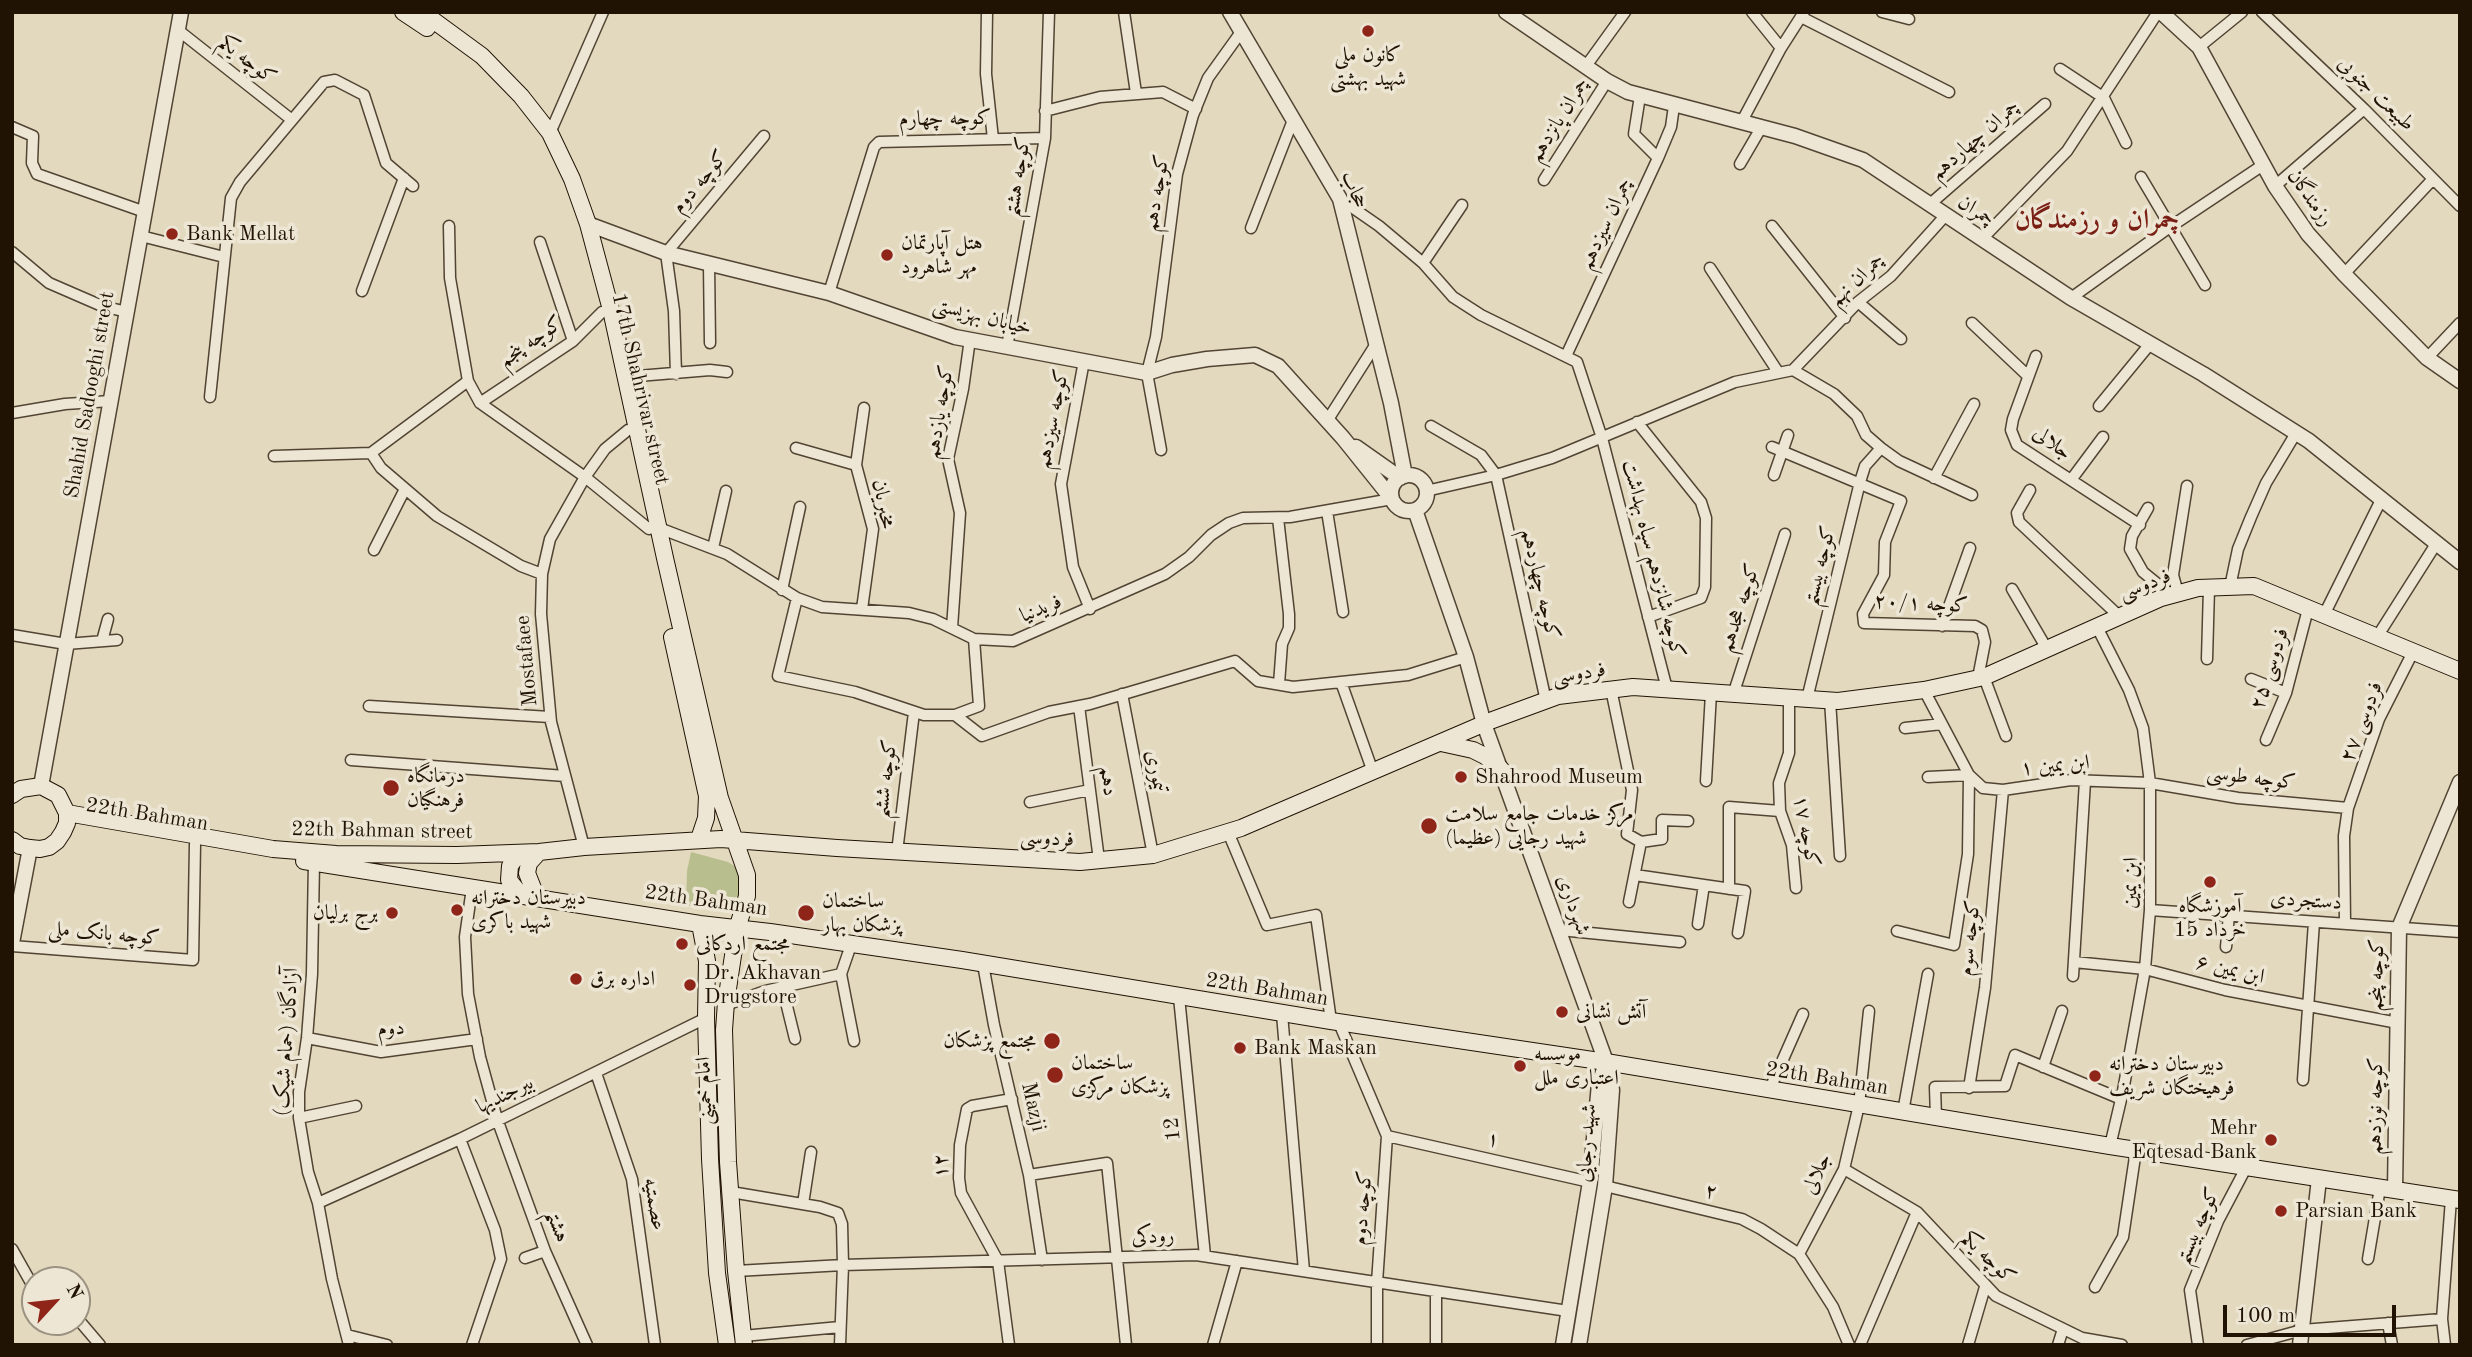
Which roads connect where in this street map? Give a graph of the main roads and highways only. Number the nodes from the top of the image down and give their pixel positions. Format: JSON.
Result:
{"nodes":[{"id":1,"x":403,"y":12,"type":"edge"},
{"id":2,"x":422,"y":12,"type":"edge"},
{"id":3,"x":583,"y":225,"type":"junction"},
{"id":4,"x":654,"y":528,"type":"junction"},
{"id":5,"x":2460,"y":671,"type":"edge"},
{"id":6,"x":1441,"y":743,"type":"junction"},
{"id":7,"x":1501,"y":769,"type":"road end"},
{"id":8,"x":12,"y":795,"type":"edge"},
{"id":9,"x":67,"y":818,"type":"junction"},
{"id":10,"x":699,"y":839,"type":"junction"},
{"id":11,"x":736,"y":839,"type":"junction"},
{"id":12,"x":12,"y":840,"type":"edge"},
{"id":13,"x":538,"y":852,"type":"junction"},
{"id":14,"x":519,"y":853,"type":"junction"},
{"id":15,"x":528,"y":895,"type":"junction"},
{"id":16,"x":699,"y":923,"type":"junction"},
{"id":17,"x":737,"y":929,"type":"junction"},
{"id":18,"x":2455,"y":1199,"type":"edge"},
{"id":19,"x":744,"y":1340,"type":"edge"},
{"id":20,"x":727,"y":1345,"type":"edge"}],
"edges":[{"from":1,"to":3,"type":"main road","name":"17th Shahrivar street"},
{"from":2,"to":3,"type":"main road","name":"17th Shahrivar street"},
{"from":3,"to":4,"type":"main road","name":"17th Shahrivar street"},
{"from":3,"to":4,"type":"main road","name":"17th Shahrivar street"},
{"from":4,"to":10,"type":"main road","name":"17th Shahrivar street"},
{"from":4,"to":11,"type":"main road","name":"17th Shahrivar street"},
{"from":5,"to":6,"type":"main road","name":"فردوسی"},
{"from":6,"to":7,"type":"main road"},
{"from":6,"to":11,"type":"main road","name":"فردوسی"},
{"from":8,"to":9,"type":"main road"},
{"from":9,"to":12,"type":"main road"},
{"from":9,"to":14,"type":"main road","name":"22th Bahman street"},
{"from":9,"to":15,"type":"main road","name":"22th Bahman"},
{"from":10,"to":11,"type":"main road","name":"فردوسی"},
{"from":10,"to":13,"type":"main road","name":"22th Bahman street"},
{"from":11,"to":17,"type":"main road","name":"امام خمینی"},
{"from":13,"to":14,"type":"main road","name":"22th Bahman street"},
{"from":13,"to":15,"type":"main road"},
{"from":14,"to":15,"type":"main road"},
{"from":15,"to":16,"type":"main road","name":"22th Bahman"},
{"from":16,"to":17,"type":"main road","name":"22th Bahman"},
{"from":16,"to":20,"type":"main road","name":"امام خمینی"},
{"from":17,"to":18,"type":"main road","name":"22th Bahman"},
{"from":17,"to":19,"type":"main road","name":"امام خمینی"}]}
